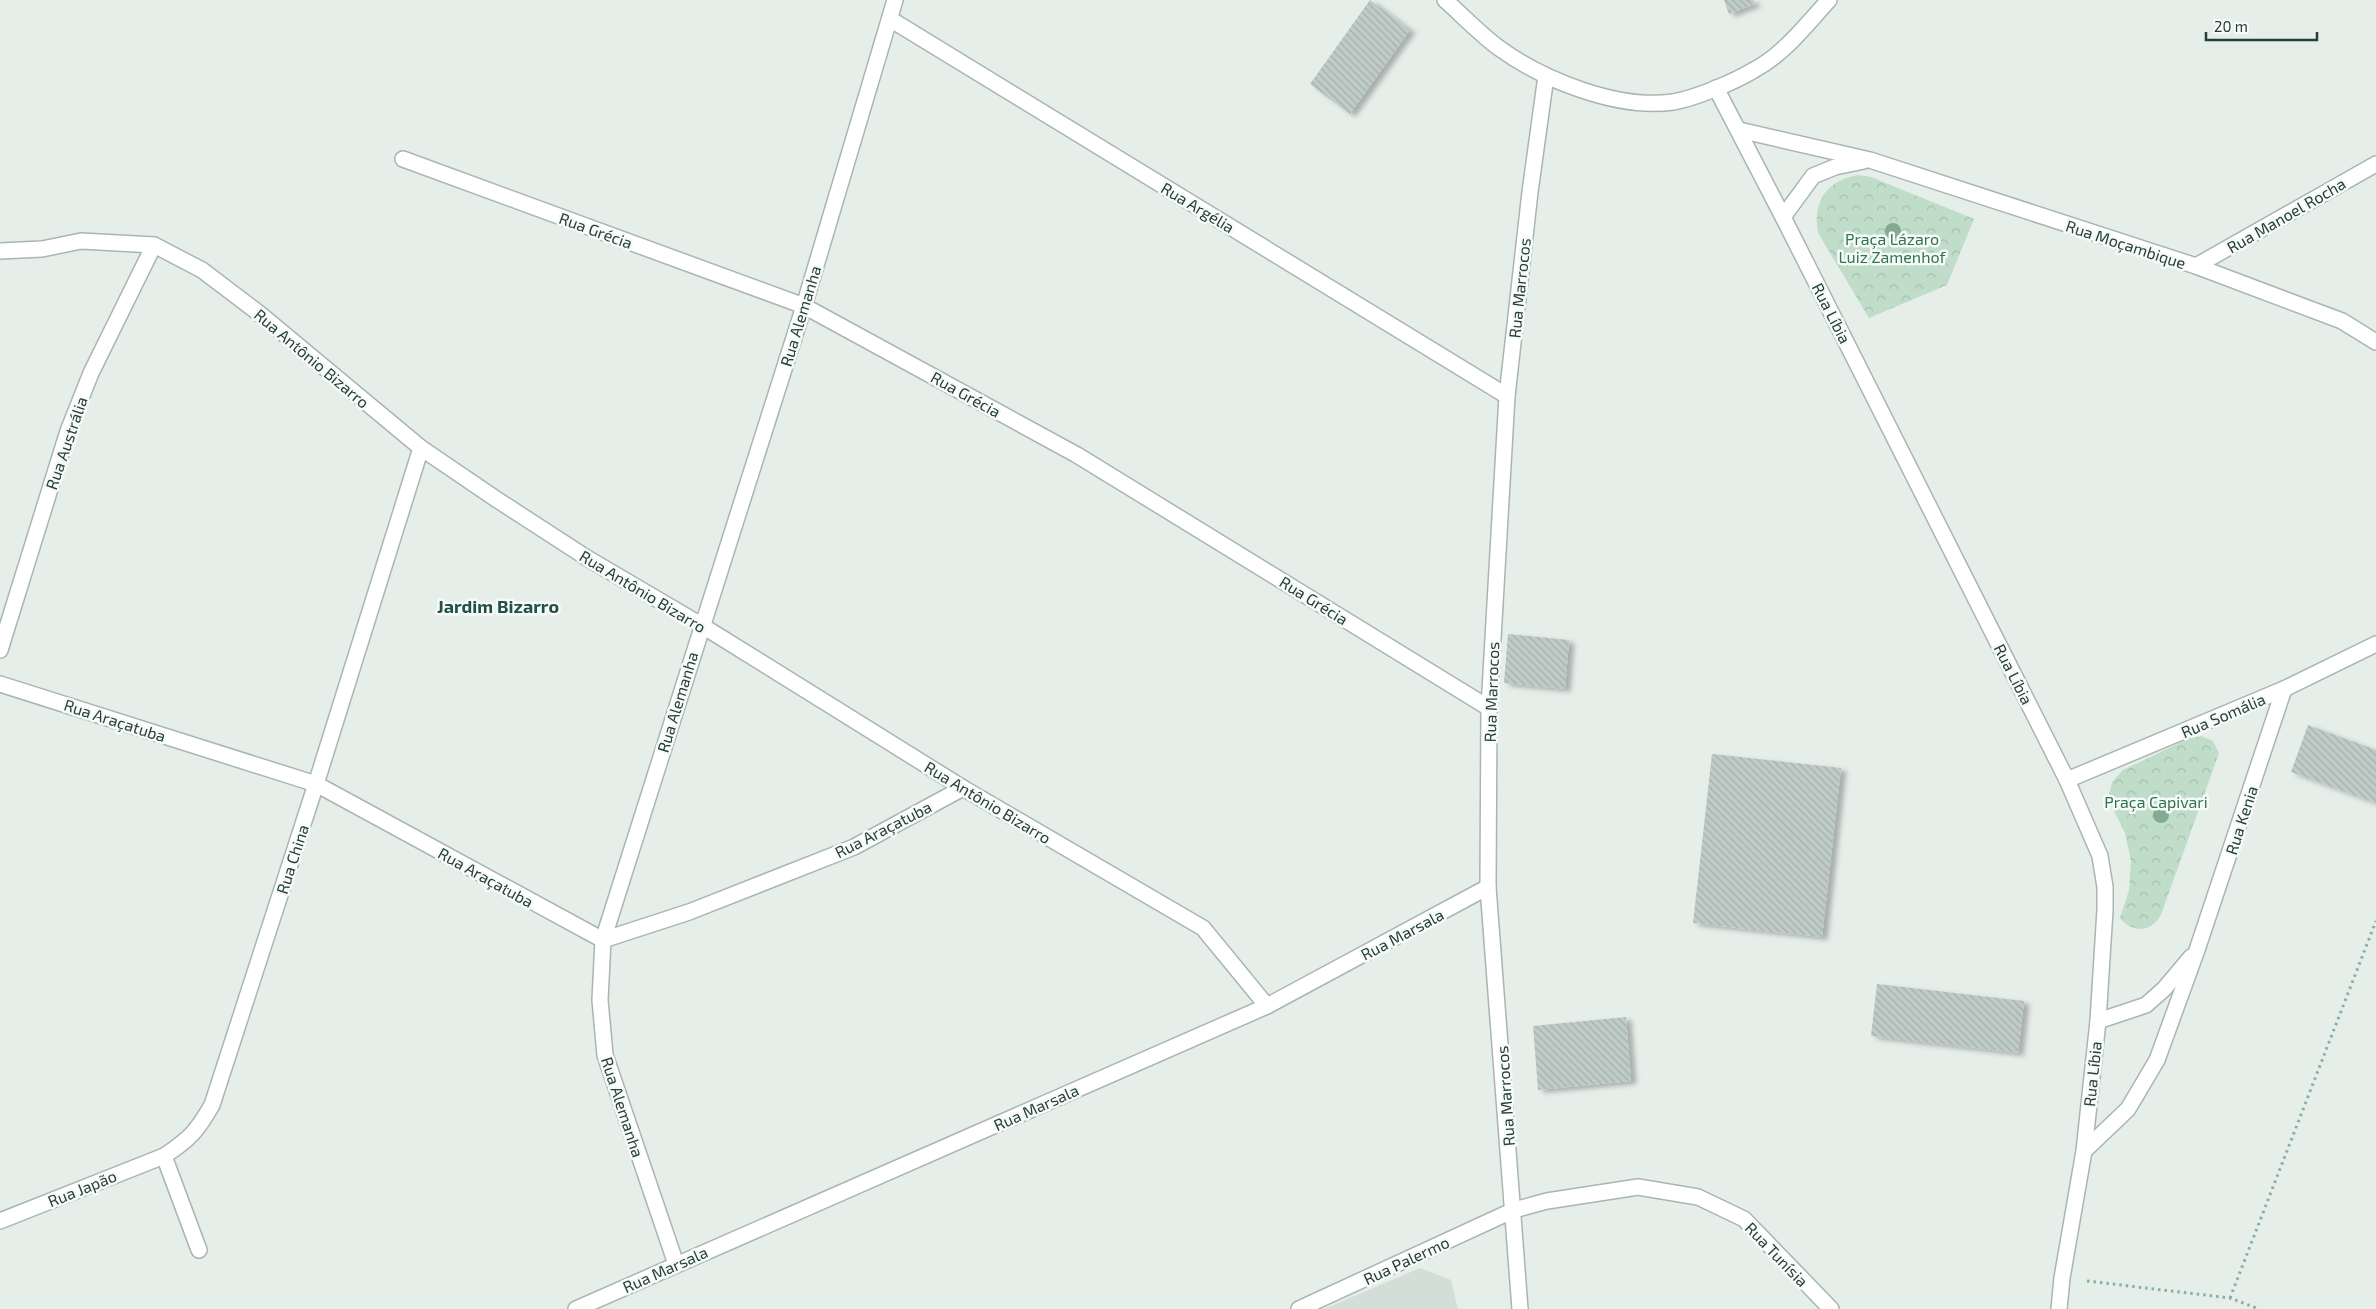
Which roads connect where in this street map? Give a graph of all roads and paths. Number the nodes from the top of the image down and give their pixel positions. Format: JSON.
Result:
{"nodes":[{"id":1,"x":894,"y":0,"type":"edge"},
{"id":2,"x":1445,"y":0,"type":"edge"},
{"id":3,"x":1828,"y":0,"type":"edge"},
{"id":4,"x":890,"y":19,"type":"junction"},
{"id":5,"x":1546,"y":76,"type":"junction"},
{"id":6,"x":1716,"y":88,"type":"junction"},
{"id":7,"x":1739,"y":130,"type":"junction"},
{"id":8,"x":404,"y":159,"type":"dead end"},
{"id":9,"x":1870,"y":160,"type":"junction"},
{"id":10,"x":2376,"y":164,"type":"edge"},
{"id":11,"x":1783,"y":217,"type":"junction"},
{"id":12,"x":154,"y":245,"type":"junction"},
{"id":13,"x":0,"y":250,"type":"edge"},
{"id":14,"x":2196,"y":266,"type":"junction"},
{"id":15,"x":804,"y":306,"type":"junction"},
{"id":16,"x":2376,"y":342,"type":"edge"},
{"id":17,"x":1507,"y":396,"type":"junction"},
{"id":18,"x":421,"y":448,"type":"junction"},
{"id":19,"x":701,"y":625,"type":"junction"},
{"id":20,"x":2376,"y":644,"type":"edge"},
{"id":21,"x":0,"y":650,"type":"edge"},
{"id":22,"x":0,"y":684,"type":"edge"},
{"id":23,"x":2284,"y":689,"type":"junction"},
{"id":24,"x":1489,"y":708,"type":"junction"},
{"id":25,"x":2067,"y":780,"type":"junction"},
{"id":26,"x":316,"y":784,"type":"junction"},
{"id":27,"x":963,"y":788,"type":"junction"},
{"id":28,"x":1488,"y":887,"type":"junction"},
{"id":29,"x":2376,"y":921,"type":"edge"},
{"id":30,"x":603,"y":940,"type":"junction"},
{"id":31,"x":2197,"y":950,"type":"junction"},
{"id":32,"x":1267,"y":1006,"type":"junction"},
{"id":33,"x":2098,"y":1021,"type":"junction"},
{"id":34,"x":2084,"y":1152,"type":"junction"},
{"id":35,"x":164,"y":1156,"type":"junction"},
{"id":36,"x":1514,"y":1210,"type":"junction"},
{"id":37,"x":0,"y":1221,"type":"edge"},
{"id":38,"x":199,"y":1250,"type":"dead end"},
{"id":39,"x":676,"y":1264,"type":"junction"},
{"id":40,"x":2062,"y":1278,"type":"junction"},
{"id":41,"x":2230,"y":1298,"type":"junction"},
{"id":42,"x":576,"y":1309,"type":"edge"},
{"id":43,"x":1299,"y":1309,"type":"edge"},
{"id":44,"x":1520,"y":1309,"type":"edge"},
{"id":45,"x":1830,"y":1309,"type":"edge"},
{"id":46,"x":2059,"y":1309,"type":"edge"},
{"id":47,"x":2258,"y":1309,"type":"edge"}],
"edges":[{"from":1,"to":4,"type":"street","name":"Rua Alemanha"},
{"from":2,"to":5,"type":"street"},
{"from":3,"to":6,"type":"street"},
{"from":4,"to":15,"type":"street","name":"Rua Alemanha"},
{"from":4,"to":17,"type":"street","name":"Rua Argélia"},
{"from":5,"to":6,"type":"street"},
{"from":5,"to":17,"type":"street","name":"Rua Marrocos"},
{"from":6,"to":7,"type":"street","name":"Rua Líbia"},
{"from":7,"to":9,"type":"street","name":"Rua Moçambique"},
{"from":7,"to":11,"type":"street","name":"Rua Líbia"},
{"from":8,"to":15,"type":"street","name":"Rua Grécia"},
{"from":9,"to":11,"type":"street","name":"Rua Moçambique"},
{"from":9,"to":14,"type":"street","name":"Rua Moçambique"},
{"from":10,"to":14,"type":"street","name":"Rua Manoel Rocha"},
{"from":11,"to":25,"type":"street","name":"Rua Líbia"},
{"from":12,"to":13,"type":"street","name":"Rua Antônio Bizarro"},
{"from":12,"to":18,"type":"street","name":"Rua Antônio Bizarro"},
{"from":12,"to":21,"type":"street","name":"Rua Austrália"},
{"from":14,"to":16,"type":"street","name":"Rua Moçambique"},
{"from":15,"to":19,"type":"street","name":"Rua Alemanha"},
{"from":15,"to":24,"type":"street","name":"Rua Grécia"},
{"from":17,"to":24,"type":"street","name":"Rua Marrocos"},
{"from":18,"to":19,"type":"street","name":"Rua Antônio Bizarro"},
{"from":18,"to":26,"type":"street","name":"Rua China"},
{"from":19,"to":27,"type":"street","name":"Rua Antônio Bizarro"},
{"from":19,"to":30,"type":"street","name":"Rua Alemanha"},
{"from":20,"to":23,"type":"street","name":"Rua Somália"},
{"from":22,"to":26,"type":"street","name":"Rua Araçatuba"},
{"from":23,"to":25,"type":"street","name":"Rua Somália"},
{"from":23,"to":31,"type":"street","name":"Rua Kenia"},
{"from":24,"to":28,"type":"street","name":"Rua Marrocos"},
{"from":25,"to":33,"type":"street","name":"Rua Líbia"},
{"from":26,"to":30,"type":"street","name":"Rua Araçatuba"},
{"from":26,"to":35,"type":"street","name":"Rua China"},
{"from":27,"to":30,"type":"street","name":"Rua Araçatuba"},
{"from":27,"to":32,"type":"street","name":"Rua Antônio Bizarro"},
{"from":28,"to":32,"type":"street","name":"Rua Marsala"},
{"from":28,"to":36,"type":"street","name":"Rua Marrocos"},
{"from":29,"to":41,"type":"path"},
{"from":30,"to":39,"type":"street","name":"Rua Alemanha"},
{"from":31,"to":33,"type":"street","name":"Rua Kenia"},
{"from":31,"to":34,"type":"street","name":"Rua Kenia"},
{"from":32,"to":39,"type":"street","name":"Rua Marsala"},
{"from":33,"to":34,"type":"street","name":"Rua Líbia"},
{"from":34,"to":40,"type":"street","name":"Rua Líbia"},
{"from":35,"to":37,"type":"street","name":"Rua Japão"},
{"from":35,"to":38,"type":"street"},
{"from":36,"to":43,"type":"street","name":"Rua Palermo"},
{"from":36,"to":44,"type":"street","name":"Rua Marrocos"},
{"from":36,"to":45,"type":"street","name":"Rua Tunísia"},
{"from":39,"to":42,"type":"street","name":"Rua Marsala"},
{"from":40,"to":41,"type":"path"},
{"from":40,"to":46,"type":"street","name":"Rua Líbia"},
{"from":41,"to":47,"type":"path"}]}
